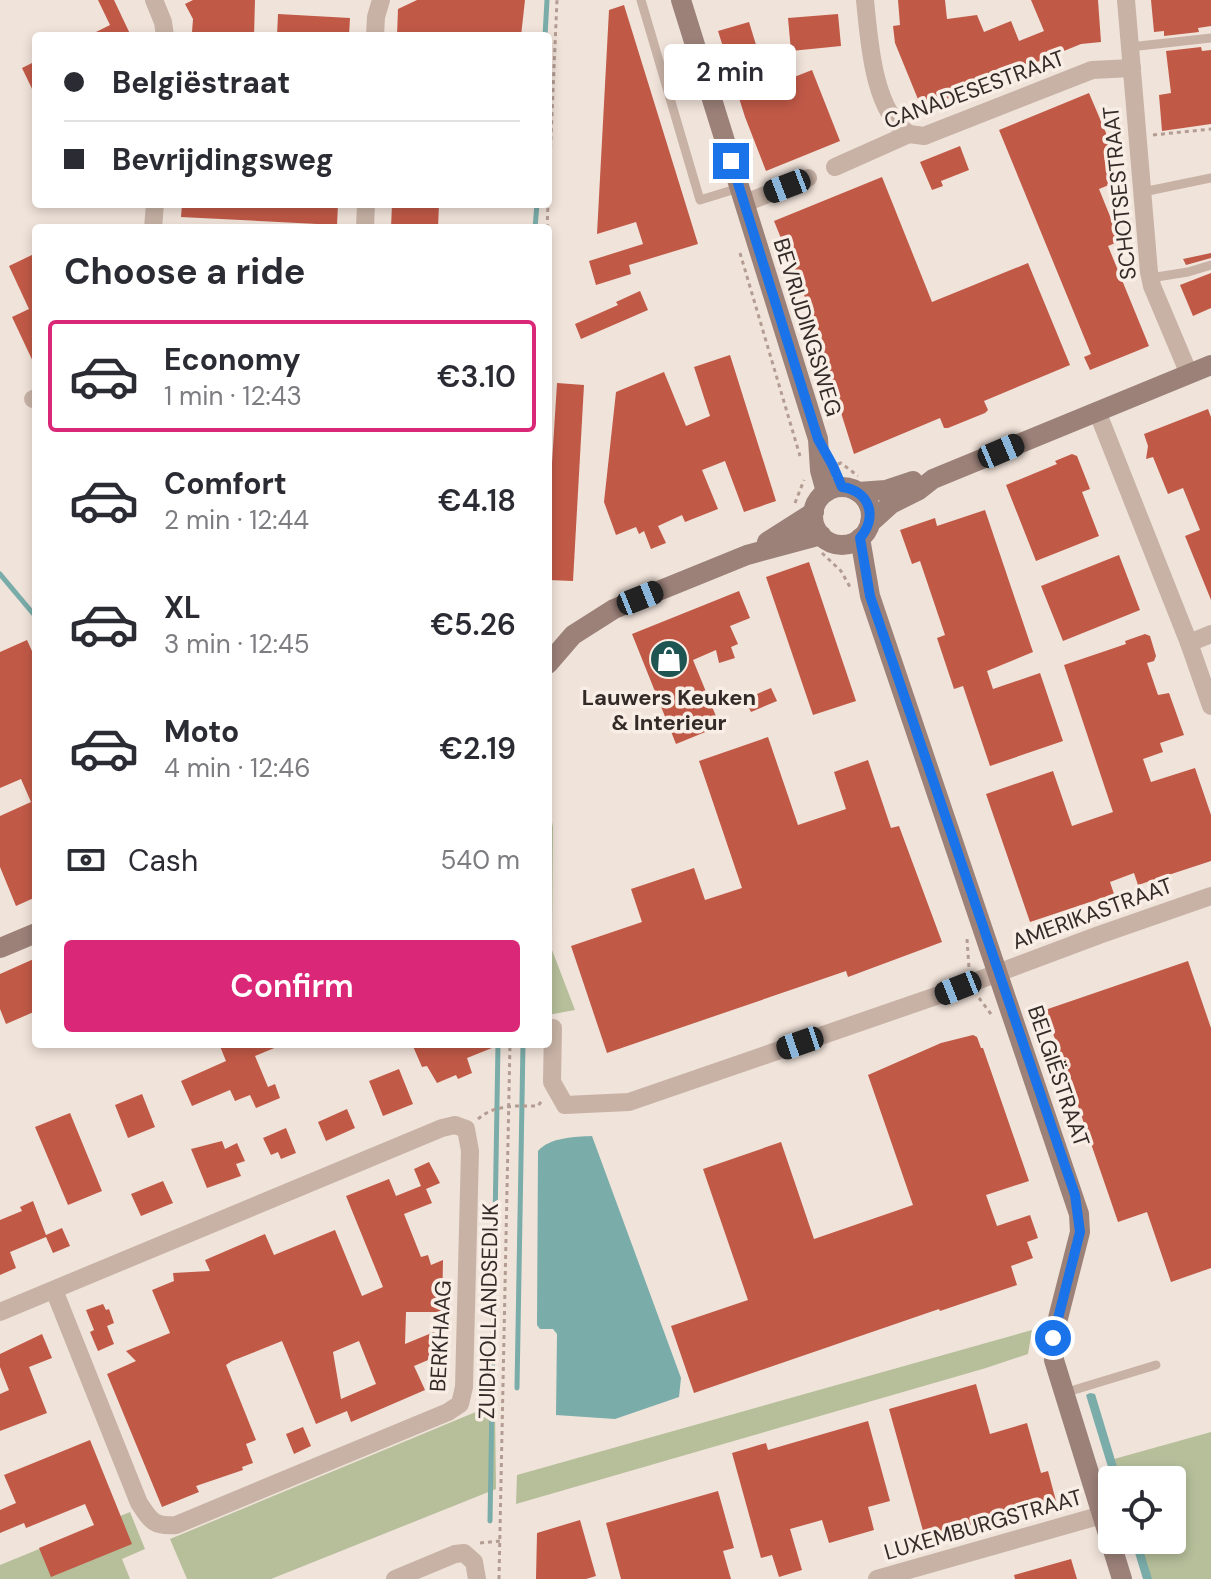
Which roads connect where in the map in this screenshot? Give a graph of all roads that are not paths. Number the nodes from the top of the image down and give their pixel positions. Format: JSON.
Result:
{"nodes":[{"id":1,"x":154,"y":0,"type":"edge"},
{"id":2,"x":381,"y":0,"type":"edge"},
{"id":3,"x":641,"y":0,"type":"edge"},
{"id":4,"x":681,"y":0,"type":"edge"},
{"id":5,"x":865,"y":0,"type":"edge"},
{"id":6,"x":1126,"y":0,"type":"edge"},
{"id":7,"x":164,"y":32,"type":"edge"},
{"id":8,"x":375,"y":32,"type":"edge"},
{"id":9,"x":1211,"y":38,"type":"edge"},
{"id":10,"x":1130,"y":47,"type":"junction"},
{"id":11,"x":1132,"y":68,"type":"junction"},
{"id":12,"x":909,"y":134,"type":"junction"},
{"id":13,"x":835,"y":167,"type":"dead end"},
{"id":14,"x":808,"y":178,"type":"dead end"},
{"id":15,"x":1211,"y":178,"type":"edge"},
{"id":16,"x":1143,"y":192,"type":"junction"},
{"id":17,"x":742,"y":195,"type":"junction"},
{"id":18,"x":1211,"y":265,"type":"edge"},
{"id":19,"x":1150,"y":278,"type":"junction"},
{"id":20,"x":1211,"y":365,"type":"edge"},
{"id":21,"x":1189,"y":374,"type":"junction"},
{"id":22,"x":1094,"y":405,"type":"junction"},
{"id":23,"x":933,"y":479,"type":"junction"},
{"id":24,"x":846,"y":487,"type":"junction"},
{"id":25,"x":814,"y":512,"type":"junction"},
{"id":26,"x":865,"y":531,"type":"junction"},
{"id":27,"x":823,"y":544,"type":"junction"},
{"id":28,"x":747,"y":555,"type":"junction"},
{"id":29,"x":861,"y":594,"type":"junction"},
{"id":30,"x":1211,"y":634,"type":"edge"},
{"id":31,"x":1189,"y":643,"type":"junction"},
{"id":32,"x":552,"y":659,"type":"edge"},
{"id":33,"x":1211,"y":706,"type":"edge"},
{"id":34,"x":1211,"y":896,"type":"edge"},
{"id":35,"x":32,"y":935,"type":"edge"},
{"id":36,"x":0,"y":948,"type":"edge"},
{"id":37,"x":998,"y":973,"type":"junction"},
{"id":38,"x":553,"y":1028,"type":"dead end"},
{"id":39,"x":54,"y":1290,"type":"junction"},
{"id":40,"x":0,"y":1312,"type":"edge"},
{"id":41,"x":1156,"y":1365,"type":"dead end"},
{"id":42,"x":1064,"y":1393,"type":"junction"},
{"id":43,"x":1098,"y":1502,"type":"edge"},
{"id":44,"x":1098,"y":1516,"type":"edge"},
{"id":45,"x":1114,"y":1554,"type":"edge"},
{"id":46,"x":395,"y":1579,"type":"edge"},
{"id":47,"x":477,"y":1579,"type":"edge"},
{"id":48,"x":877,"y":1579,"type":"edge"},
{"id":49,"x":1122,"y":1579,"type":"edge"}],
"edges":[{"from":1,"to":7,"type":"street"},
{"from":2,"to":8,"type":"street"},
{"from":3,"to":17,"type":"lane"},
{"from":4,"to":17,"type":"main road","name":"BEVRIJDINGSWEG"},
{"from":5,"to":12,"type":"street"},
{"from":6,"to":10,"type":"street","name":"SCHOTSESTRAAT"},
{"from":9,"to":10,"type":"lane"},
{"from":10,"to":11,"type":"street","name":"SCHOTSESTRAAT"},
{"from":11,"to":12,"type":"street","name":"CANADESESTRAAT"},
{"from":11,"to":16,"type":"street","name":"SCHOTSESTRAAT"},
{"from":12,"to":13,"type":"street","name":"CANADESESTRAAT"},
{"from":14,"to":17,"type":"street"},
{"from":15,"to":16,"type":"lane"},
{"from":16,"to":19,"type":"street","name":"SCHOTSESTRAAT"},
{"from":17,"to":24,"type":"main road","name":"BEVRIJDINGSWEG"},
{"from":18,"to":19,"type":"lane"},
{"from":19,"to":21,"type":"street","name":"SCHOTSESTRAAT"},
{"from":20,"to":21,"type":"main road"},
{"from":21,"to":22,"type":"main road"},
{"from":22,"to":23,"type":"main road"},
{"from":22,"to":31,"type":"street"},
{"from":23,"to":24,"type":"main road"},
{"from":23,"to":26,"type":"main road"},
{"from":24,"to":25,"type":"main road"},
{"from":24,"to":26,"type":"main road"},
{"from":25,"to":27,"type":"main road"},
{"from":25,"to":28,"type":"main road"},
{"from":26,"to":27,"type":"main road"},
{"from":26,"to":29,"type":"main road","name":"BELGIËSTRAAT"},
{"from":27,"to":28,"type":"main road"},
{"from":27,"to":29,"type":"main road","name":"BELGIËSTRAAT"},
{"from":28,"to":32,"type":"main road"},
{"from":29,"to":37,"type":"main road","name":"BELGIËSTRAAT"},
{"from":30,"to":31,"type":"street"},
{"from":31,"to":33,"type":"street"},
{"from":34,"to":37,"type":"street","name":"AMERIKASTRAAT"},
{"from":35,"to":36,"type":"main road"},
{"from":37,"to":38,"type":"street","name":"AMERIKASTRAAT"},
{"from":37,"to":42,"type":"main road","name":"BELGIËSTRAAT"},
{"from":39,"to":39,"type":"street","name":"BERKHAAG"},
{"from":39,"to":40,"type":"street","name":"BERKHAAG"},
{"from":41,"to":42,"type":"lane"},
{"from":42,"to":43,"type":"main road","name":"BELGIËSTRAAT"},
{"from":44,"to":48,"type":"street","name":"LUXEMBURGSTRAAT"},
{"from":45,"to":49,"type":"main road","name":"BELGIËSTRAAT"},
{"from":46,"to":47,"type":"street"}]}
